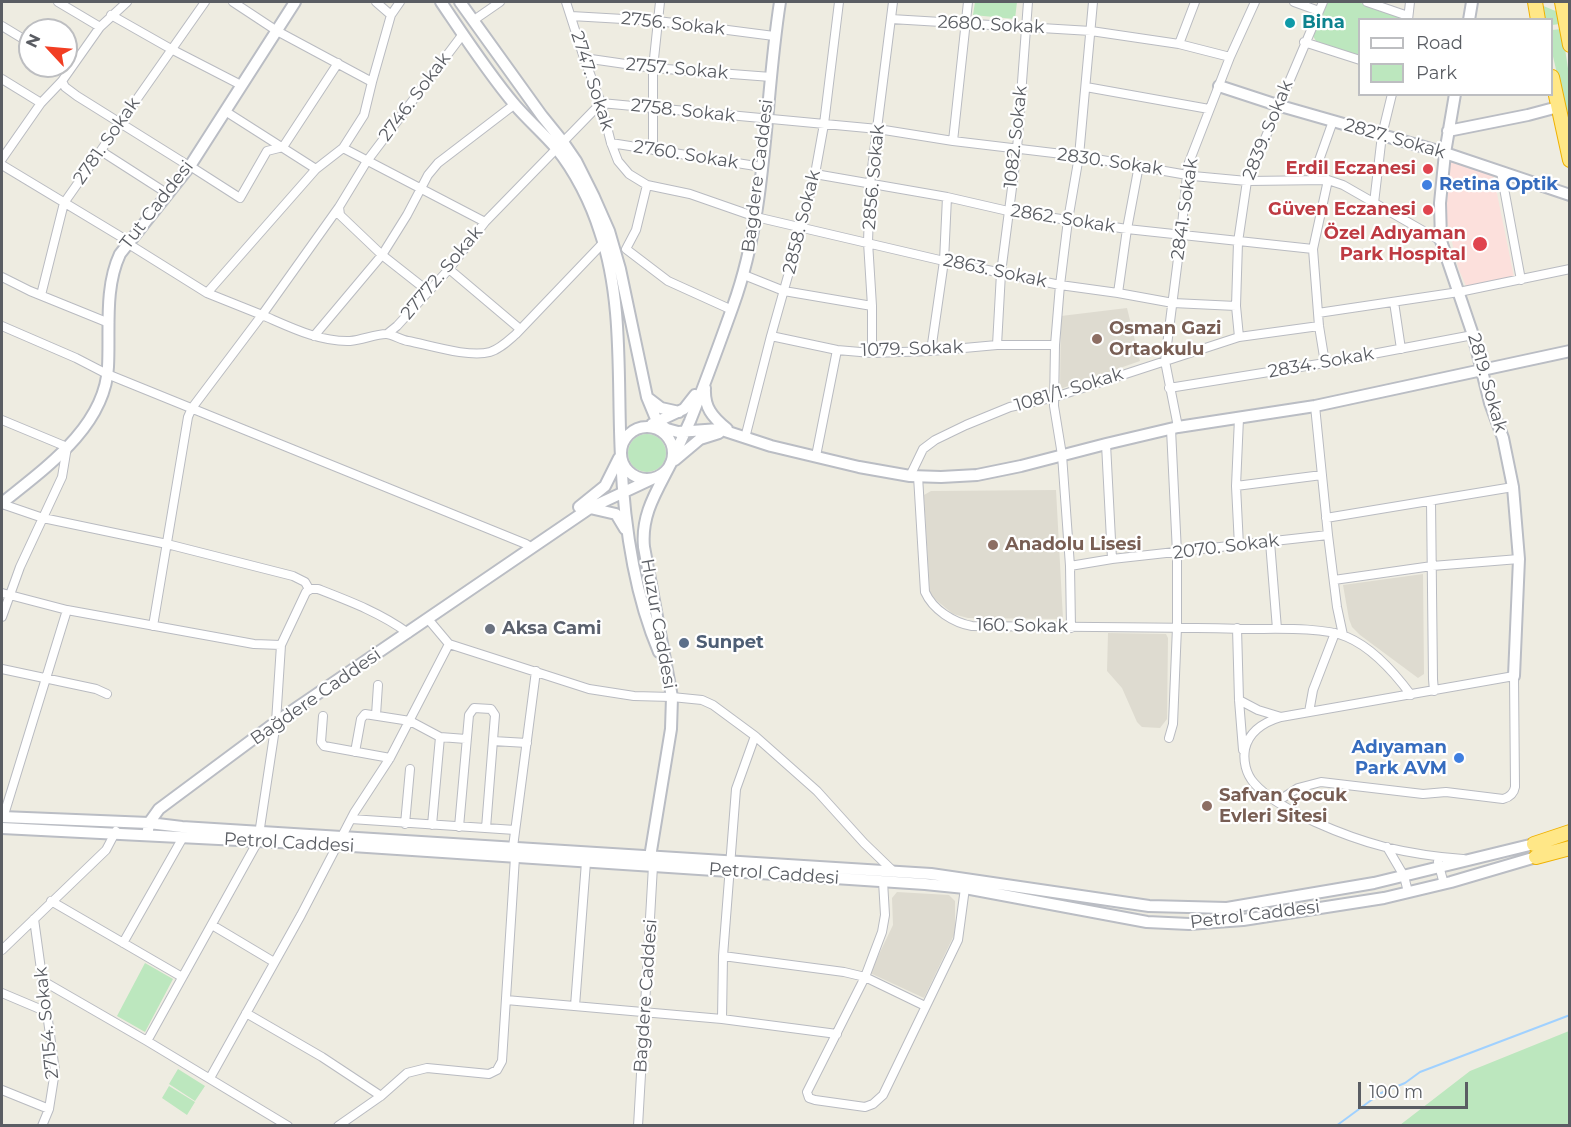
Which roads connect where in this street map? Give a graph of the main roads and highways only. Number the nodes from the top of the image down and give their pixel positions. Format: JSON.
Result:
{"nodes":[{"id":1,"x":295,"y":2,"type":"edge"},
{"id":2,"x":441,"y":2,"type":"edge"},
{"id":3,"x":460,"y":2,"type":"edge"},
{"id":4,"x":780,"y":2,"type":"edge"},
{"id":5,"x":1472,"y":2,"type":"edge"},
{"id":6,"x":1535,"y":2,"type":"edge"},
{"id":7,"x":1565,"y":6,"type":"edge"},
{"id":8,"x":1469,"y":18,"type":"edge"},
{"id":9,"x":1538,"y":18,"type":"edge"},
{"id":10,"x":1569,"y":45,"type":"edge"},
{"id":11,"x":1219,"y":86,"type":"road end"},
{"id":12,"x":1553,"y":86,"type":"edge"},
{"id":13,"x":1455,"y":96,"type":"edge"},
{"id":14,"x":1558,"y":107,"type":"junction"},
{"id":15,"x":1448,"y":131,"type":"junction"},
{"id":16,"x":560,"y":145,"type":"junction"},
{"id":17,"x":1444,"y":153,"type":"junction"},
{"id":18,"x":1569,"y":160,"type":"edge"},
{"id":19,"x":1569,"y":195,"type":"edge"},
{"id":20,"x":1569,"y":351,"type":"edge"},
{"id":21,"x":1482,"y":369,"type":"junction"},
{"id":22,"x":706,"y":380,"type":"junction"},
{"id":23,"x":647,"y":397,"type":"junction"},
{"id":24,"x":679,"y":412,"type":"junction"},
{"id":25,"x":657,"y":422,"type":"junction"},
{"id":26,"x":645,"y":427,"type":"junction"},
{"id":27,"x":685,"y":432,"type":"junction"},
{"id":28,"x":664,"y":434,"type":"junction"},
{"id":29,"x":740,"y":436,"type":"junction"},
{"id":30,"x":621,"y":455,"type":"junction"},
{"id":31,"x":669,"y":466,"type":"junction"},
{"id":32,"x":654,"y":478,"type":"junction"},
{"id":33,"x":624,"y":491,"type":"junction"},
{"id":34,"x":2,"y":504,"type":"edge"},
{"id":35,"x":590,"y":508,"type":"junction"},
{"id":36,"x":629,"y":538,"type":"junction"},
{"id":37,"x":529,"y":546,"type":"junction"},
{"id":38,"x":669,"y":674,"type":"junction"},
{"id":39,"x":1514,"y":676,"type":"road end"},
{"id":40,"x":2,"y":821,"type":"edge"},
{"id":41,"x":149,"y":823,"type":"junction"},
{"id":42,"x":1569,"y":832,"type":"edge"},
{"id":43,"x":148,"y":836,"type":"junction"},
{"id":44,"x":260,"y":836,"type":"junction"},
{"id":45,"x":1569,"y":840,"type":"edge"},
{"id":46,"x":1535,"y":850,"type":"junction"},
{"id":47,"x":1569,"y":850,"type":"edge"},
{"id":48,"x":514,"y":852,"type":"junction"},
{"id":49,"x":652,"y":862,"type":"junction"},
{"id":50,"x":730,"y":867,"type":"junction"}],
"edges":[{"from":1,"to":34,"type":"main road","name":"Tut Caddesi"},
{"from":2,"to":16,"type":"main road"},
{"from":3,"to":16,"type":"main road"},
{"from":4,"to":22,"type":"main road","name":"Bagdere Caddesi"},
{"from":5,"to":8,"type":"main road"},
{"from":6,"to":9,"type":"highway"},
{"from":7,"to":10,"type":"highway"},
{"from":11,"to":17,"type":"main road","name":"2827. Sokak"},
{"from":12,"to":14,"type":"highway"},
{"from":13,"to":15,"type":"main road","name":"2819. Sokak"},
{"from":14,"to":15,"type":"main road"},
{"from":14,"to":18,"type":"highway"},
{"from":15,"to":17,"type":"main road","name":"2819. Sokak"},
{"from":16,"to":23,"type":"main road"},
{"from":16,"to":30,"type":"main road"},
{"from":17,"to":19,"type":"main road","name":"2827. Sokak"},
{"from":17,"to":21,"type":"main road","name":"2819. Sokak"},
{"from":20,"to":21,"type":"main road"},
{"from":21,"to":29,"type":"main road"},
{"from":21,"to":39,"type":"main road","name":"2819. Sokak"},
{"from":22,"to":24,"type":"main road"},
{"from":22,"to":27,"type":"main road"},
{"from":22,"to":29,"type":"main road"},
{"from":23,"to":24,"type":"main road"},
{"from":23,"to":25,"type":"main road"},
{"from":24,"to":25,"type":"main road"},
{"from":25,"to":26,"type":"main road"},
{"from":25,"to":27,"type":"main road"},
{"from":25,"to":28,"type":"main road"},
{"from":26,"to":28,"type":"main road"},
{"from":26,"to":30,"type":"main road"},
{"from":27,"to":29,"type":"main road"},
{"from":27,"to":31,"type":"main road"},
{"from":28,"to":31,"type":"main road"},
{"from":29,"to":31,"type":"main road"},
{"from":30,"to":32,"type":"main road"},
{"from":30,"to":33,"type":"main road"},
{"from":30,"to":37,"type":"main road","name":"Bağdere Caddesi"},
{"from":31,"to":32,"type":"main road"},
{"from":31,"to":38,"type":"main road","name":"Huzur Caddesi"},
{"from":32,"to":33,"type":"main road","name":"Bağdere Caddesi"},
{"from":33,"to":35,"type":"main road","name":"Bağdere Caddesi"},
{"from":33,"to":36,"type":"main road"},
{"from":35,"to":36,"type":"main road"},
{"from":35,"to":37,"type":"main road","name":"Bağdere Caddesi"},
{"from":36,"to":38,"type":"main road"},
{"from":37,"to":41,"type":"main road","name":"Bağdere Caddesi"},
{"from":38,"to":49,"type":"main road","name":"Huzur Caddesi"},
{"from":40,"to":41,"type":"main road"},
{"from":40,"to":43,"type":"main road","name":"Petrol Caddesi"},
{"from":41,"to":43,"type":"main road"},
{"from":41,"to":44,"type":"main road"},
{"from":42,"to":46,"type":"highway"},
{"from":43,"to":44,"type":"main road","name":"Petrol Caddesi"},
{"from":44,"to":48,"type":"main road","name":"Petrol Caddesi"},
{"from":45,"to":46,"type":"highway"},
{"from":46,"to":47,"type":"highway"},
{"from":46,"to":50,"type":"main road"},
{"from":46,"to":50,"type":"main road","name":"Petrol Caddesi"},
{"from":48,"to":49,"type":"main road"},
{"from":48,"to":49,"type":"main road","name":"Petrol Caddesi"},
{"from":49,"to":50,"type":"main road","name":"Petrol Caddesi"}]}
